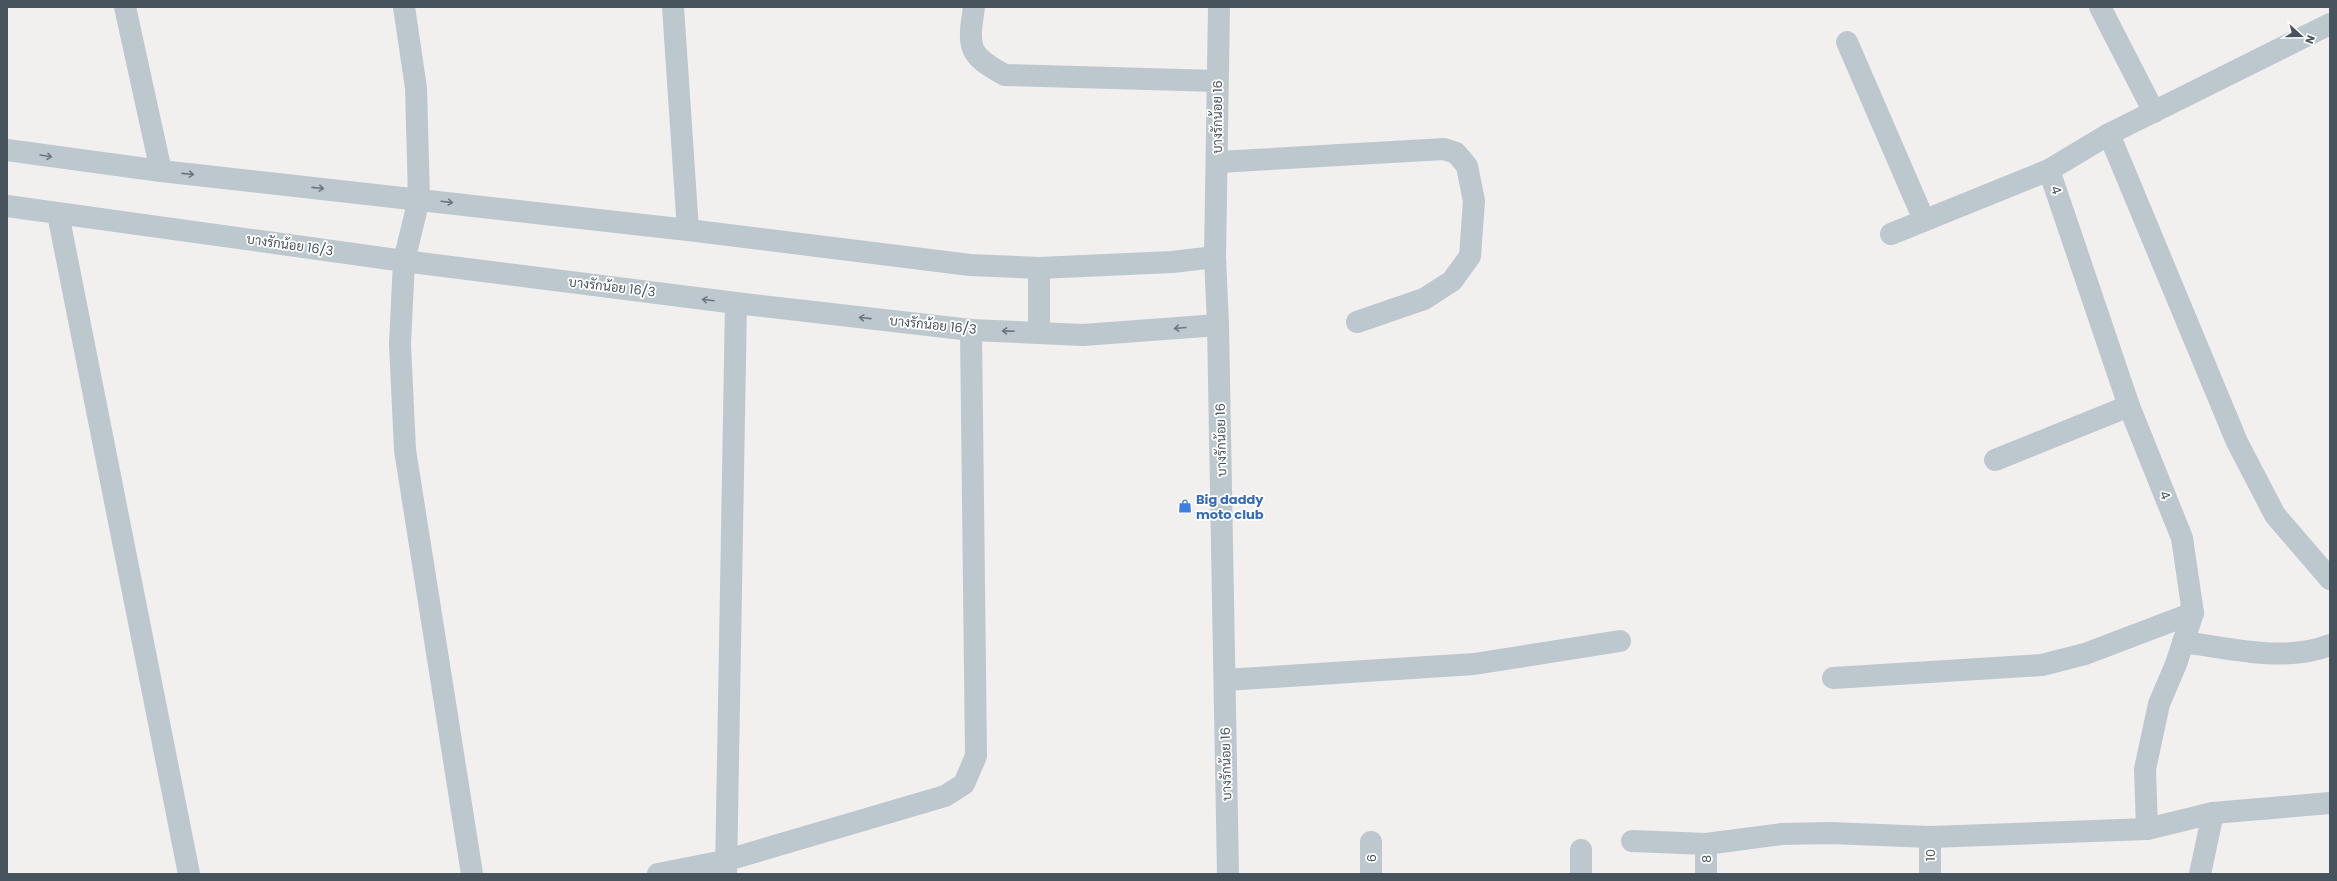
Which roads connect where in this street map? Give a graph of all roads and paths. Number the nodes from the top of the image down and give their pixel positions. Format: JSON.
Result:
{"nodes":[{"id":1,"x":125,"y":7,"type":"edge"},
{"id":2,"x":404,"y":7,"type":"edge"},
{"id":3,"x":673,"y":7,"type":"edge"},
{"id":4,"x":974,"y":7,"type":"edge"},
{"id":5,"x":1219,"y":7,"type":"edge"},
{"id":6,"x":2100,"y":7,"type":"edge"},
{"id":7,"x":2329,"y":26,"type":"edge"},
{"id":8,"x":1847,"y":42,"type":"dead end"},
{"id":9,"x":1217,"y":81,"type":"junction"},
{"id":10,"x":2154,"y":112,"type":"junction"},
{"id":11,"x":2109,"y":134,"type":"junction"},
{"id":12,"x":7,"y":150,"type":"edge"},
{"id":13,"x":1218,"y":162,"type":"junction"},
{"id":14,"x":2049,"y":170,"type":"junction"},
{"id":15,"x":161,"y":171,"type":"junction"},
{"id":16,"x":419,"y":199,"type":"junction"},
{"id":17,"x":7,"y":206,"type":"edge"},
{"id":18,"x":58,"y":214,"type":"junction"},
{"id":19,"x":1924,"y":220,"type":"junction"},
{"id":20,"x":688,"y":230,"type":"junction"},
{"id":21,"x":1891,"y":234,"type":"dead end"},
{"id":22,"x":1215,"y":257,"type":"junction"},
{"id":23,"x":404,"y":261,"type":"junction"},
{"id":24,"x":1039,"y":268,"type":"junction"},
{"id":25,"x":736,"y":303,"type":"junction"},
{"id":26,"x":1357,"y":322,"type":"dead end"},
{"id":27,"x":1218,"y":325,"type":"junction"},
{"id":28,"x":971,"y":330,"type":"junction"},
{"id":29,"x":1039,"y":332,"type":"junction"},
{"id":30,"x":2128,"y":406,"type":"junction"},
{"id":31,"x":1995,"y":460,"type":"dead end"},
{"id":32,"x":2330,"y":579,"type":"edge"},
{"id":33,"x":2193,"y":613,"type":"junction"},
{"id":34,"x":1620,"y":641,"type":"dead end"},
{"id":35,"x":2183,"y":642,"type":"junction"},
{"id":36,"x":2330,"y":645,"type":"edge"},
{"id":37,"x":1832,"y":678,"type":"dead end"},
{"id":38,"x":1225,"y":680,"type":"junction"},
{"id":39,"x":2330,"y":803,"type":"edge"},
{"id":40,"x":2213,"y":813,"type":"junction"},
{"id":41,"x":2147,"y":829,"type":"junction"},
{"id":42,"x":1930,"y":837,"type":"junction"},
{"id":43,"x":1632,"y":841,"type":"dead end"},
{"id":44,"x":1371,"y":842,"type":"dead end"},
{"id":45,"x":1706,"y":844,"type":"junction"},
{"id":46,"x":1581,"y":850,"type":"dead end"},
{"id":47,"x":725,"y":868,"type":"edge"},
{"id":48,"x":189,"y":874,"type":"edge"},
{"id":49,"x":472,"y":874,"type":"edge"},
{"id":50,"x":658,"y":874,"type":"edge"},
{"id":51,"x":1228,"y":874,"type":"edge"},
{"id":52,"x":1371,"y":874,"type":"edge"},
{"id":53,"x":1581,"y":874,"type":"edge"},
{"id":54,"x":1706,"y":874,"type":"edge"},
{"id":55,"x":1930,"y":874,"type":"edge"},
{"id":56,"x":2200,"y":874,"type":"edge"}],
"edges":[{"from":1,"to":15,"type":"street"},
{"from":2,"to":16,"type":"street"},
{"from":3,"to":20,"type":"street"},
{"from":4,"to":9,"type":"street"},
{"from":5,"to":9,"type":"street","name":"บางรักน้อย 16"},
{"from":6,"to":10,"type":"street"},
{"from":7,"to":10,"type":"street"},
{"from":8,"to":19,"type":"street"},
{"from":9,"to":13,"type":"street","name":"บางรักน้อย 16"},
{"from":10,"to":11,"type":"street"},
{"from":11,"to":14,"type":"street"},
{"from":11,"to":32,"type":"street"},
{"from":12,"to":15,"type":"street","one_way":true},
{"from":13,"to":22,"type":"street","name":"บางรักน้อย 16"},
{"from":13,"to":26,"type":"street"},
{"from":14,"to":19,"type":"street"},
{"from":14,"to":30,"type":"street","name":"4"},
{"from":15,"to":16,"type":"street","one_way":true},
{"from":16,"to":20,"type":"street","one_way":true},
{"from":16,"to":23,"type":"street"},
{"from":17,"to":18,"type":"street","name":"บางรักน้อย 16/3"},
{"from":18,"to":23,"type":"street","name":"บางรักน้อย 16/3"},
{"from":18,"to":48,"type":"street"},
{"from":19,"to":21,"type":"street"},
{"from":20,"to":24,"type":"street"},
{"from":22,"to":24,"type":"street"},
{"from":22,"to":27,"type":"street","name":"บางรักน้อย 16"},
{"from":25,"to":23,"type":"street","name":"บางรักน้อย 16/3","one_way":true},
{"from":23,"to":49,"type":"street"},
{"from":24,"to":29,"type":"street"},
{"from":28,"to":25,"type":"street","name":"บางรักน้อย 16/3","one_way":true},
{"from":25,"to":47,"type":"street"},
{"from":27,"to":29,"type":"street","name":"บางรักน้อย 16/3","one_way":true},
{"from":27,"to":38,"type":"street","name":"บางรักน้อย 16"},
{"from":29,"to":28,"type":"street","name":"บางรักน้อย 16/3","one_way":true},
{"from":28,"to":47,"type":"street"},
{"from":30,"to":31,"type":"street"},
{"from":30,"to":33,"type":"street","name":"4"},
{"from":33,"to":35,"type":"street","name":"4"},
{"from":33,"to":37,"type":"street"},
{"from":34,"to":38,"type":"street"},
{"from":35,"to":36,"type":"street"},
{"from":35,"to":41,"type":"street","name":"4"},
{"from":38,"to":51,"type":"street","name":"บางรักน้อย 16"},
{"from":39,"to":40,"type":"street"},
{"from":40,"to":41,"type":"street"},
{"from":40,"to":56,"type":"street"},
{"from":41,"to":42,"type":"street"},
{"from":42,"to":45,"type":"street"},
{"from":42,"to":55,"type":"street","name":"10"},
{"from":43,"to":45,"type":"street"},
{"from":44,"to":52,"type":"street","name":"6"},
{"from":45,"to":54,"type":"street","name":"8"},
{"from":46,"to":53,"type":"street"},
{"from":47,"to":50,"type":"street"}]}
